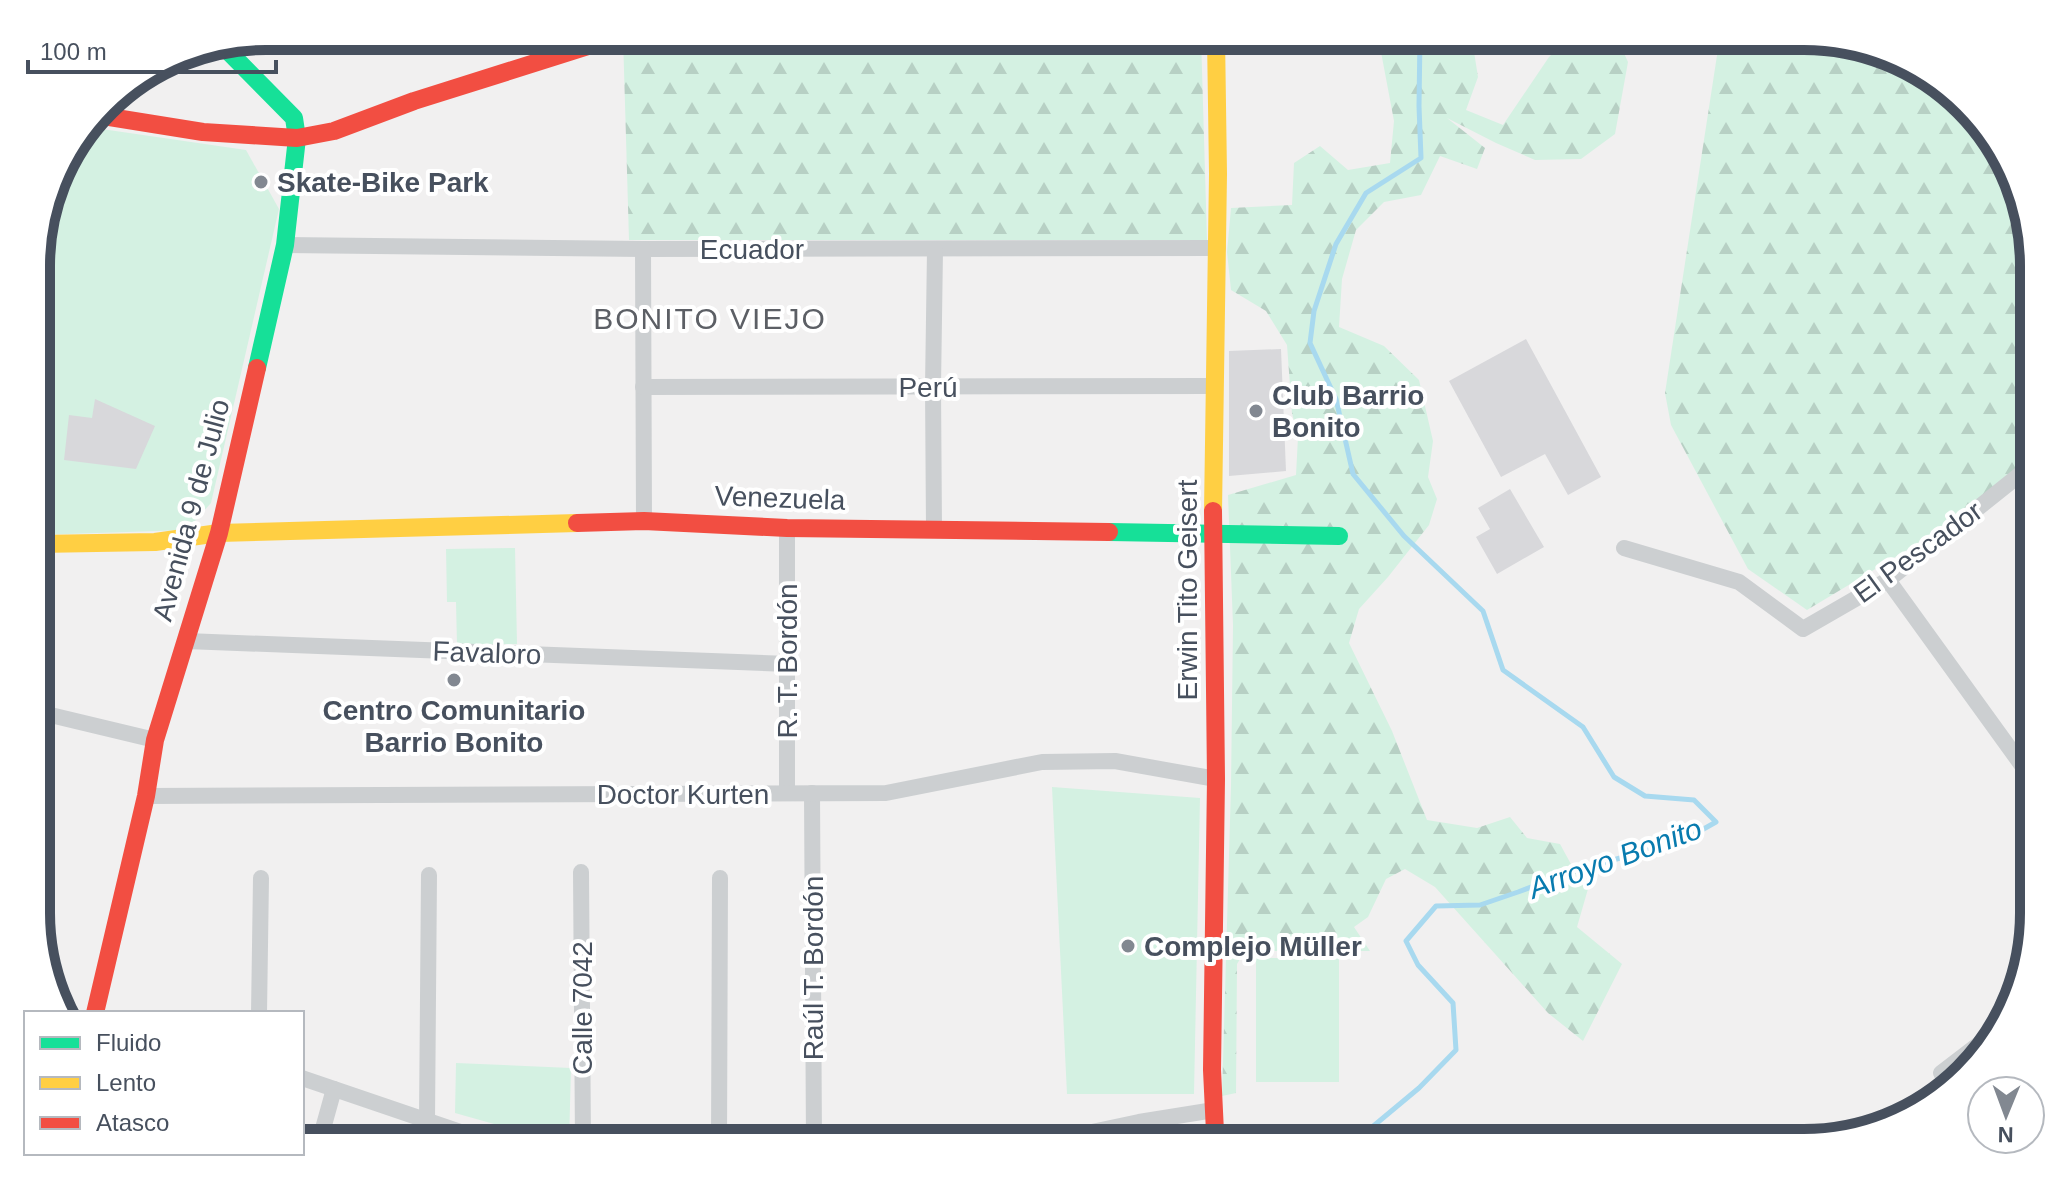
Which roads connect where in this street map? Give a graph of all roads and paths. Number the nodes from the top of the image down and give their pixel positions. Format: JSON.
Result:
{"nodes":[{"id":1,"x":576,"y":50,"type":"edge"},
{"id":2,"x":1216,"y":50,"type":"edge"},
{"id":3,"x":230,"y":53,"type":"edge"},
{"id":4,"x":110,"y":117,"type":"edge"},
{"id":5,"x":297,"y":138,"type":"junction"},
{"id":6,"x":285,"y":245,"type":"junction"},
{"id":7,"x":1218,"y":248,"type":"junction"},
{"id":8,"x":643,"y":249,"type":"junction"},
{"id":9,"x":935,"y":250,"type":"junction"},
{"id":10,"x":1214,"y":386,"type":"junction"},
{"id":11,"x":643,"y":387,"type":"junction"},
{"id":12,"x":933,"y":387,"type":"junction"},
{"id":13,"x":2020,"y":474,"type":"edge"},
{"id":14,"x":644,"y":521,"type":"junction"},
{"id":15,"x":787,"y":528,"type":"junction"},
{"id":16,"x":934,"y":529,"type":"junction"},
{"id":17,"x":219,"y":533,"type":"junction"},
{"id":18,"x":1213,"y":534,"type":"junction"},
{"id":19,"x":1339,"y":536,"type":"dead end"},
{"id":20,"x":50,"y":544,"type":"edge"},
{"id":21,"x":1624,"y":548,"type":"dead end"},
{"id":22,"x":1888,"y":580,"type":"junction"},
{"id":23,"x":186,"y":641,"type":"junction"},
{"id":24,"x":788,"y":664,"type":"junction"},
{"id":25,"x":50,"y":715,"type":"edge"},
{"id":26,"x":155,"y":740,"type":"junction"},
{"id":27,"x":2020,"y":763,"type":"edge"},
{"id":28,"x":1216,"y":779,"type":"junction"},
{"id":29,"x":787,"y":793,"type":"junction"},
{"id":30,"x":812,"y":793,"type":"junction"},
{"id":31,"x":146,"y":796,"type":"junction"},
{"id":32,"x":581,"y":872,"type":"dead end"},
{"id":33,"x":429,"y":875,"type":"dead end"},
{"id":34,"x":261,"y":878,"type":"dead end"},
{"id":35,"x":720,"y":878,"type":"dead end"},
{"id":36,"x":95,"y":1011,"type":"edge"},
{"id":37,"x":259,"y":1011,"type":"edge"},
{"id":38,"x":304,"y":1079,"type":"edge"},
{"id":39,"x":334,"y":1089,"type":"junction"},
{"id":40,"x":1214,"y":1110,"type":"junction"},
{"id":41,"x":427,"y":1121,"type":"junction"},
{"id":42,"x":323,"y":1129,"type":"edge"},
{"id":43,"x":451,"y":1129,"type":"edge"},
{"id":44,"x":583,"y":1129,"type":"edge"},
{"id":45,"x":719,"y":1129,"type":"edge"},
{"id":46,"x":814,"y":1129,"type":"edge"},
{"id":47,"x":1106,"y":1129,"type":"edge"},
{"id":48,"x":1215,"y":1129,"type":"edge"}],
"edges":[{"from":1,"to":5,"type":"street"},
{"from":2,"to":7,"type":"street","name":"Erwin Tito Geisert"},
{"from":3,"to":5,"type":"street"},
{"from":4,"to":5,"type":"street"},
{"from":5,"to":6,"type":"street","name":"Avenida 9 de Julio"},
{"from":6,"to":8,"type":"street","name":"Ecuador"},
{"from":6,"to":17,"type":"street","name":"Avenida 9 de Julio"},
{"from":7,"to":9,"type":"street","name":"Ecuador"},
{"from":7,"to":10,"type":"street","name":"Erwin Tito Geisert"},
{"from":8,"to":9,"type":"street","name":"Ecuador"},
{"from":8,"to":11,"type":"street"},
{"from":9,"to":12,"type":"street"},
{"from":10,"to":12,"type":"street","name":"Perú"},
{"from":10,"to":18,"type":"street","name":"Erwin Tito Geisert"},
{"from":11,"to":12,"type":"street","name":"Perú"},
{"from":11,"to":14,"type":"street"},
{"from":12,"to":16,"type":"street"},
{"from":13,"to":22,"type":"street","name":"El Pescador"},
{"from":14,"to":15,"type":"street","name":"Venezuela"},
{"from":14,"to":17,"type":"street","name":"Venezuela"},
{"from":15,"to":16,"type":"street","name":"Venezuela"},
{"from":15,"to":24,"type":"street","name":"R. T. Bordón"},
{"from":16,"to":18,"type":"street","name":"Venezuela"},
{"from":17,"to":20,"type":"street","name":"Venezuela"},
{"from":17,"to":23,"type":"street","name":"Avenida 9 de Julio"},
{"from":18,"to":19,"type":"street","name":"Venezuela"},
{"from":18,"to":28,"type":"street","name":"Erwin Tito Geisert"},
{"from":21,"to":22,"type":"street","name":"El Pescador"},
{"from":22,"to":27,"type":"street"},
{"from":23,"to":24,"type":"street","name":"Favaloro"},
{"from":23,"to":26,"type":"street","name":"Avenida 9 de Julio"},
{"from":24,"to":29,"type":"street","name":"R. T. Bordón"},
{"from":25,"to":26,"type":"street"},
{"from":26,"to":31,"type":"street","name":"Avenida 9 de Julio"},
{"from":28,"to":30,"type":"street","name":"Doctor Kurten"},
{"from":28,"to":40,"type":"street","name":"Erwin Tito Geisert"},
{"from":29,"to":30,"type":"street","name":"Doctor Kurten"},
{"from":29,"to":31,"type":"street","name":"Doctor Kurten"},
{"from":30,"to":46,"type":"street","name":"Raúl T. Bordón"},
{"from":31,"to":36,"type":"street","name":"Avenida 9 de Julio"},
{"from":32,"to":44,"type":"street","name":"Calle 7042"},
{"from":33,"to":41,"type":"street"},
{"from":34,"to":37,"type":"street"},
{"from":35,"to":45,"type":"street"},
{"from":38,"to":39,"type":"street"},
{"from":39,"to":41,"type":"street"},
{"from":39,"to":42,"type":"street"},
{"from":40,"to":47,"type":"street"},
{"from":40,"to":48,"type":"street","name":"Erwin Tito Geisert"},
{"from":41,"to":43,"type":"street"}]}
